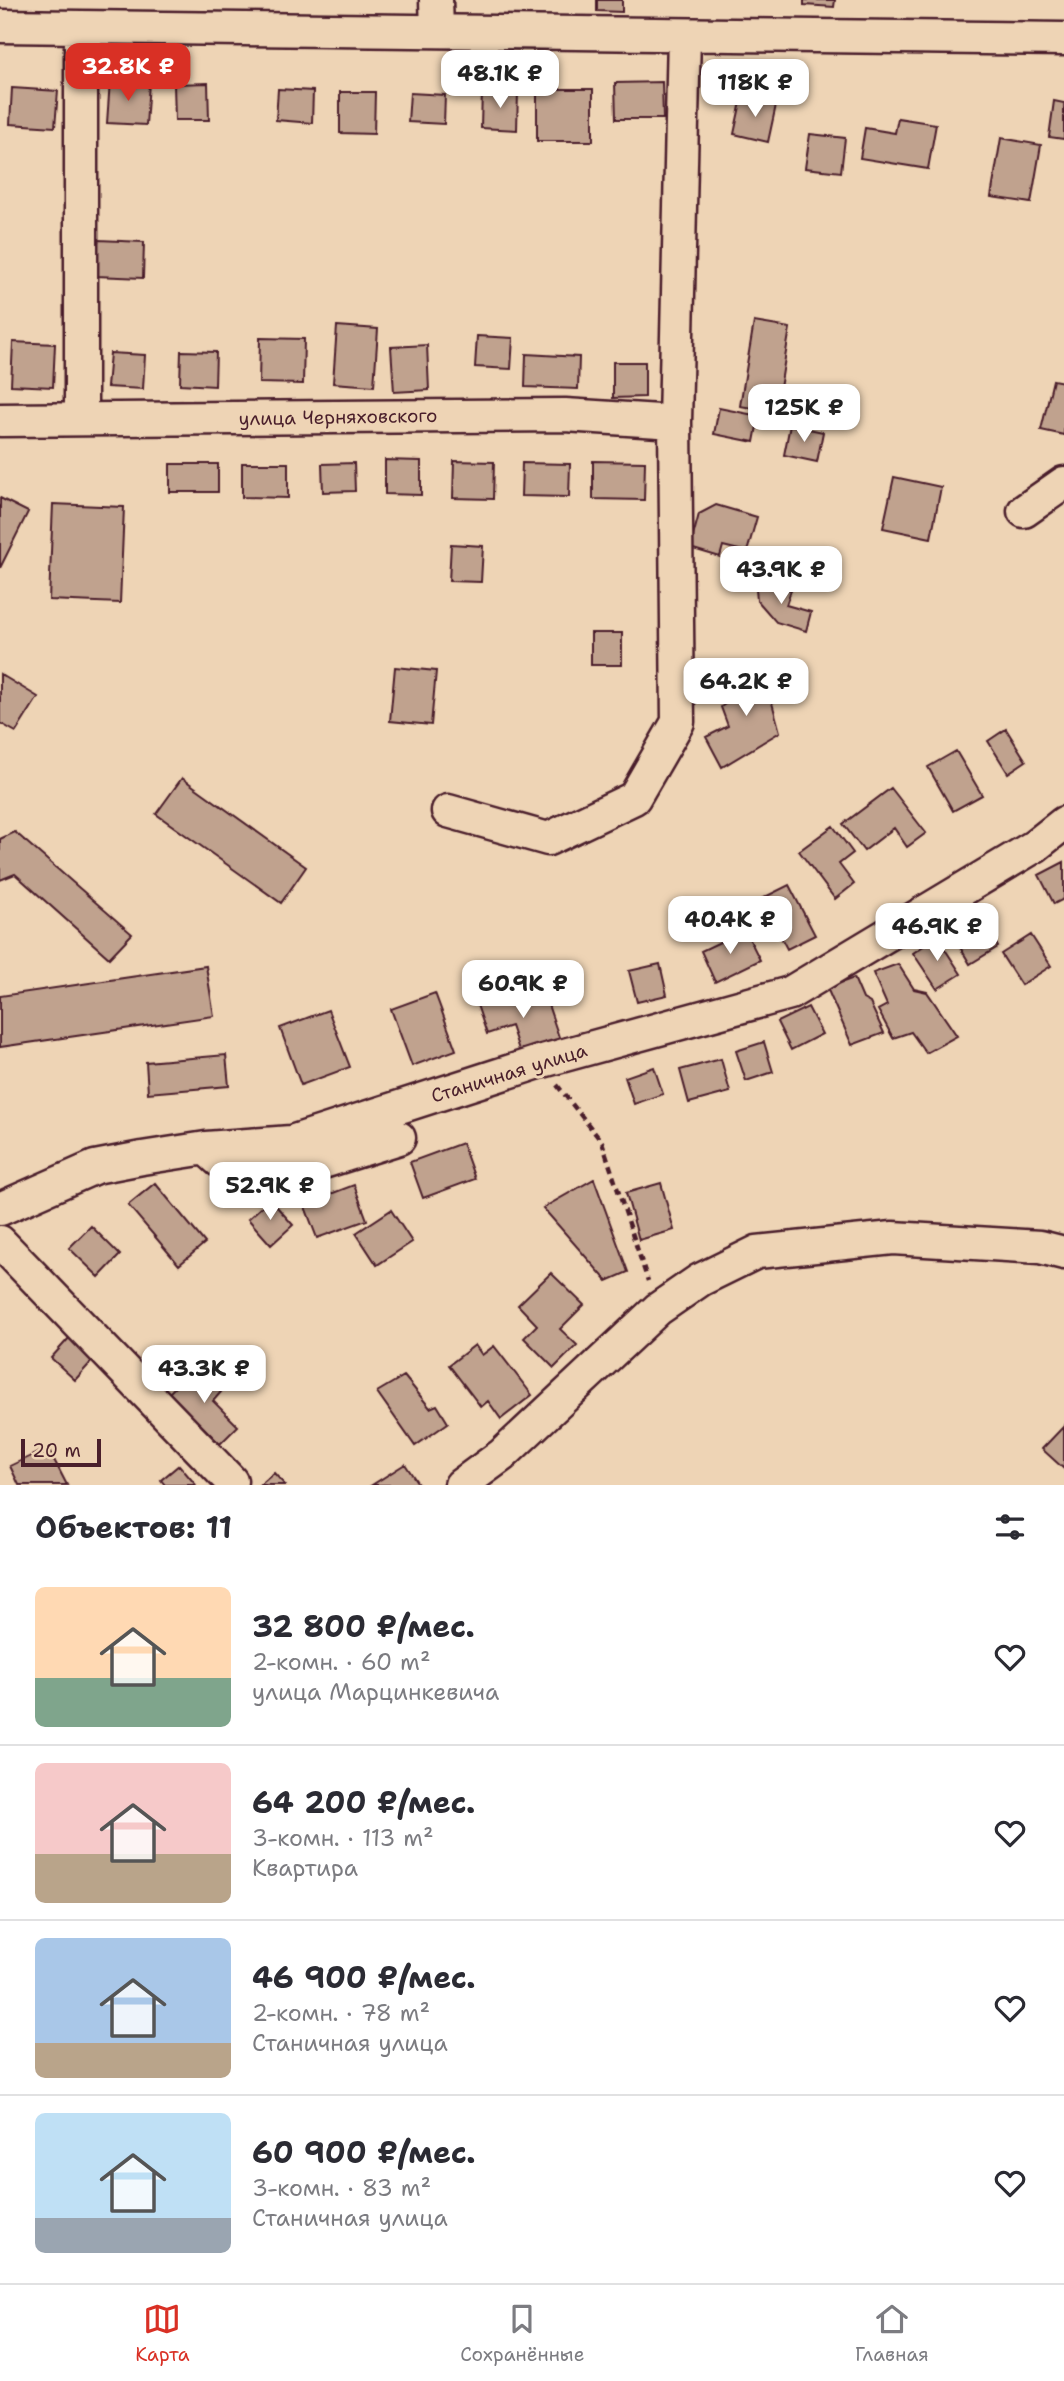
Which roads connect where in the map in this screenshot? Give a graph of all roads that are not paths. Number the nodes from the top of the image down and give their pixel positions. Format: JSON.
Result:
{"nodes":[{"id":1,"x":436,"y":15,"type":"edge"},
{"id":2,"x":0,"y":26,"type":"edge"},
{"id":3,"x":81,"y":29,"type":"junction"},
{"id":4,"x":684,"y":35,"type":"junction"},
{"id":5,"x":1064,"y":39,"type":"edge"},
{"id":6,"x":81,"y":419,"type":"junction"},
{"id":7,"x":0,"y":420,"type":"edge"},
{"id":8,"x":675,"y":422,"type":"junction"},
{"id":9,"x":1064,"y":483,"type":"edge"},
{"id":10,"x":1024,"y":511,"type":"dead end"},
{"id":11,"x":448,"y":811,"type":"dead end"},
{"id":12,"x":1064,"y":823,"type":"edge"},
{"id":13,"x":399,"y":1138,"type":"dead end"},
{"id":14,"x":206,"y":1148,"type":"junction"},
{"id":15,"x":0,"y":1209,"type":"edge"},
{"id":16,"x":0,"y":1242,"type":"edge"},
{"id":17,"x":1064,"y":1253,"type":"edge"},
{"id":18,"x":231,"y":1481,"type":"dead end"},
{"id":19,"x":461,"y":1485,"type":"edge"}],
"edges":[{"from":1,"to":3,"type":"street"},
{"from":1,"to":4,"type":"street"},
{"from":2,"to":3,"type":"street"},
{"from":3,"to":6,"type":"street"},
{"from":4,"to":5,"type":"street"},
{"from":4,"to":8,"type":"street"},
{"from":6,"to":7,"type":"street","name":"улица Черняховского"},
{"from":6,"to":8,"type":"street","name":"улица Черняховского"},
{"from":8,"to":11,"type":"street"},
{"from":9,"to":10,"type":"street"},
{"from":12,"to":14,"type":"street","name":"Станичная улица"},
{"from":13,"to":14,"type":"street"},
{"from":14,"to":15,"type":"street","name":"Станичная улица"},
{"from":16,"to":18,"type":"street"},
{"from":17,"to":19,"type":"street"}]}
